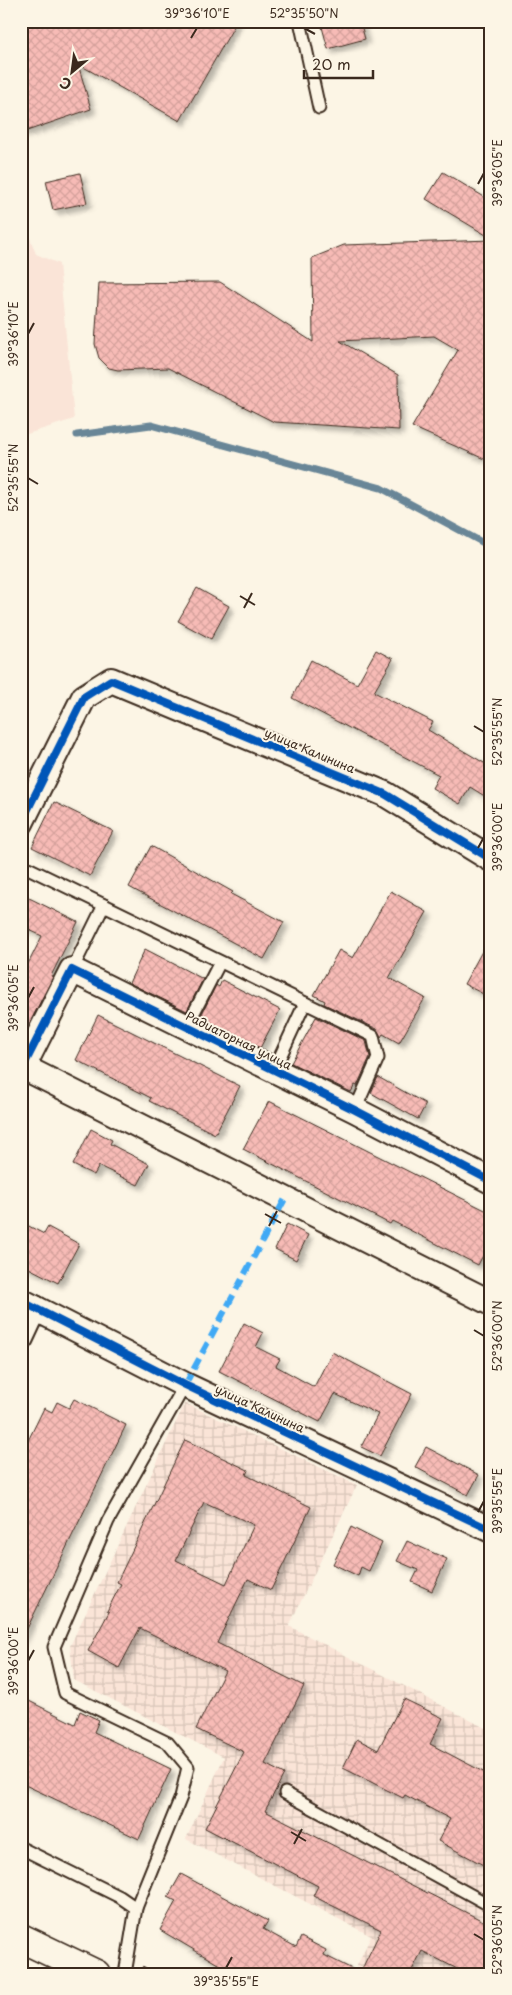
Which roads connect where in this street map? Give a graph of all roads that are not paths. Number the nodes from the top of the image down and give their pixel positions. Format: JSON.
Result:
{"nodes":[{"id":1,"x":300,"y":21,"type":"edge"},
{"id":2,"x":318,"y":108,"type":"dead end"},
{"id":3,"x":21,"y":823,"type":"edge"},
{"id":4,"x":491,"y":859,"type":"edge"},
{"id":5,"x":28,"y":868,"type":"dead end"},
{"id":6,"x":104,"y":905,"type":"junction"},
{"id":7,"x":220,"y":962,"type":"junction"},
{"id":8,"x":72,"y":970,"type":"junction"},
{"id":9,"x":305,"y":1003,"type":"junction"},
{"id":10,"x":186,"y":1026,"type":"junction"},
{"id":11,"x":22,"y":1067,"type":"edge"},
{"id":12,"x":274,"y":1070,"type":"junction"},
{"id":13,"x":355,"y":1110,"type":"junction"},
{"id":14,"x":491,"y":1181,"type":"edge"},
{"id":15,"x":491,"y":1302,"type":"edge"},
{"id":16,"x":28,"y":1305,"type":"edge"},
{"id":17,"x":21,"y":1338,"type":"edge"},
{"id":18,"x":185,"y":1385,"type":"junction"},
{"id":19,"x":491,"y":1530,"type":"edge"},
{"id":20,"x":285,"y":1793,"type":"dead end"},
{"id":21,"x":21,"y":1848,"type":"edge"},
{"id":22,"x":491,"y":1906,"type":"edge"},
{"id":23,"x":136,"y":1908,"type":"junction"},
{"id":24,"x":21,"y":1938,"type":"edge"},
{"id":25,"x":96,"y":1974,"type":"edge"},
{"id":26,"x":125,"y":1974,"type":"edge"}],
"edges":[{"from":1,"to":2,"type":"lane"},
{"from":3,"to":4,"type":"street","name":"улица Калинина"},
{"from":5,"to":6,"type":"lane"},
{"from":6,"to":7,"type":"lane"},
{"from":6,"to":8,"type":"lane"},
{"from":7,"to":9,"type":"lane"},
{"from":7,"to":10,"type":"lane"},
{"from":8,"to":10,"type":"street","name":"Радиаторная улица"},
{"from":8,"to":11,"type":"street"},
{"from":9,"to":12,"type":"lane"},
{"from":9,"to":13,"type":"lane"},
{"from":10,"to":12,"type":"street","name":"Радиаторная улица"},
{"from":11,"to":15,"type":"street"},
{"from":12,"to":13,"type":"street","name":"Радиаторная улица"},
{"from":13,"to":14,"type":"street","name":"Радиаторная улица"},
{"from":16,"to":17,"type":"street"},
{"from":16,"to":18,"type":"street","name":"улица Калинина"},
{"from":18,"to":19,"type":"street","name":"улица Калинина"},
{"from":18,"to":23,"type":"lane"},
{"from":20,"to":22,"type":"lane"},
{"from":21,"to":23,"type":"lane"},
{"from":23,"to":26,"type":"lane"},
{"from":24,"to":25,"type":"street"}]}
